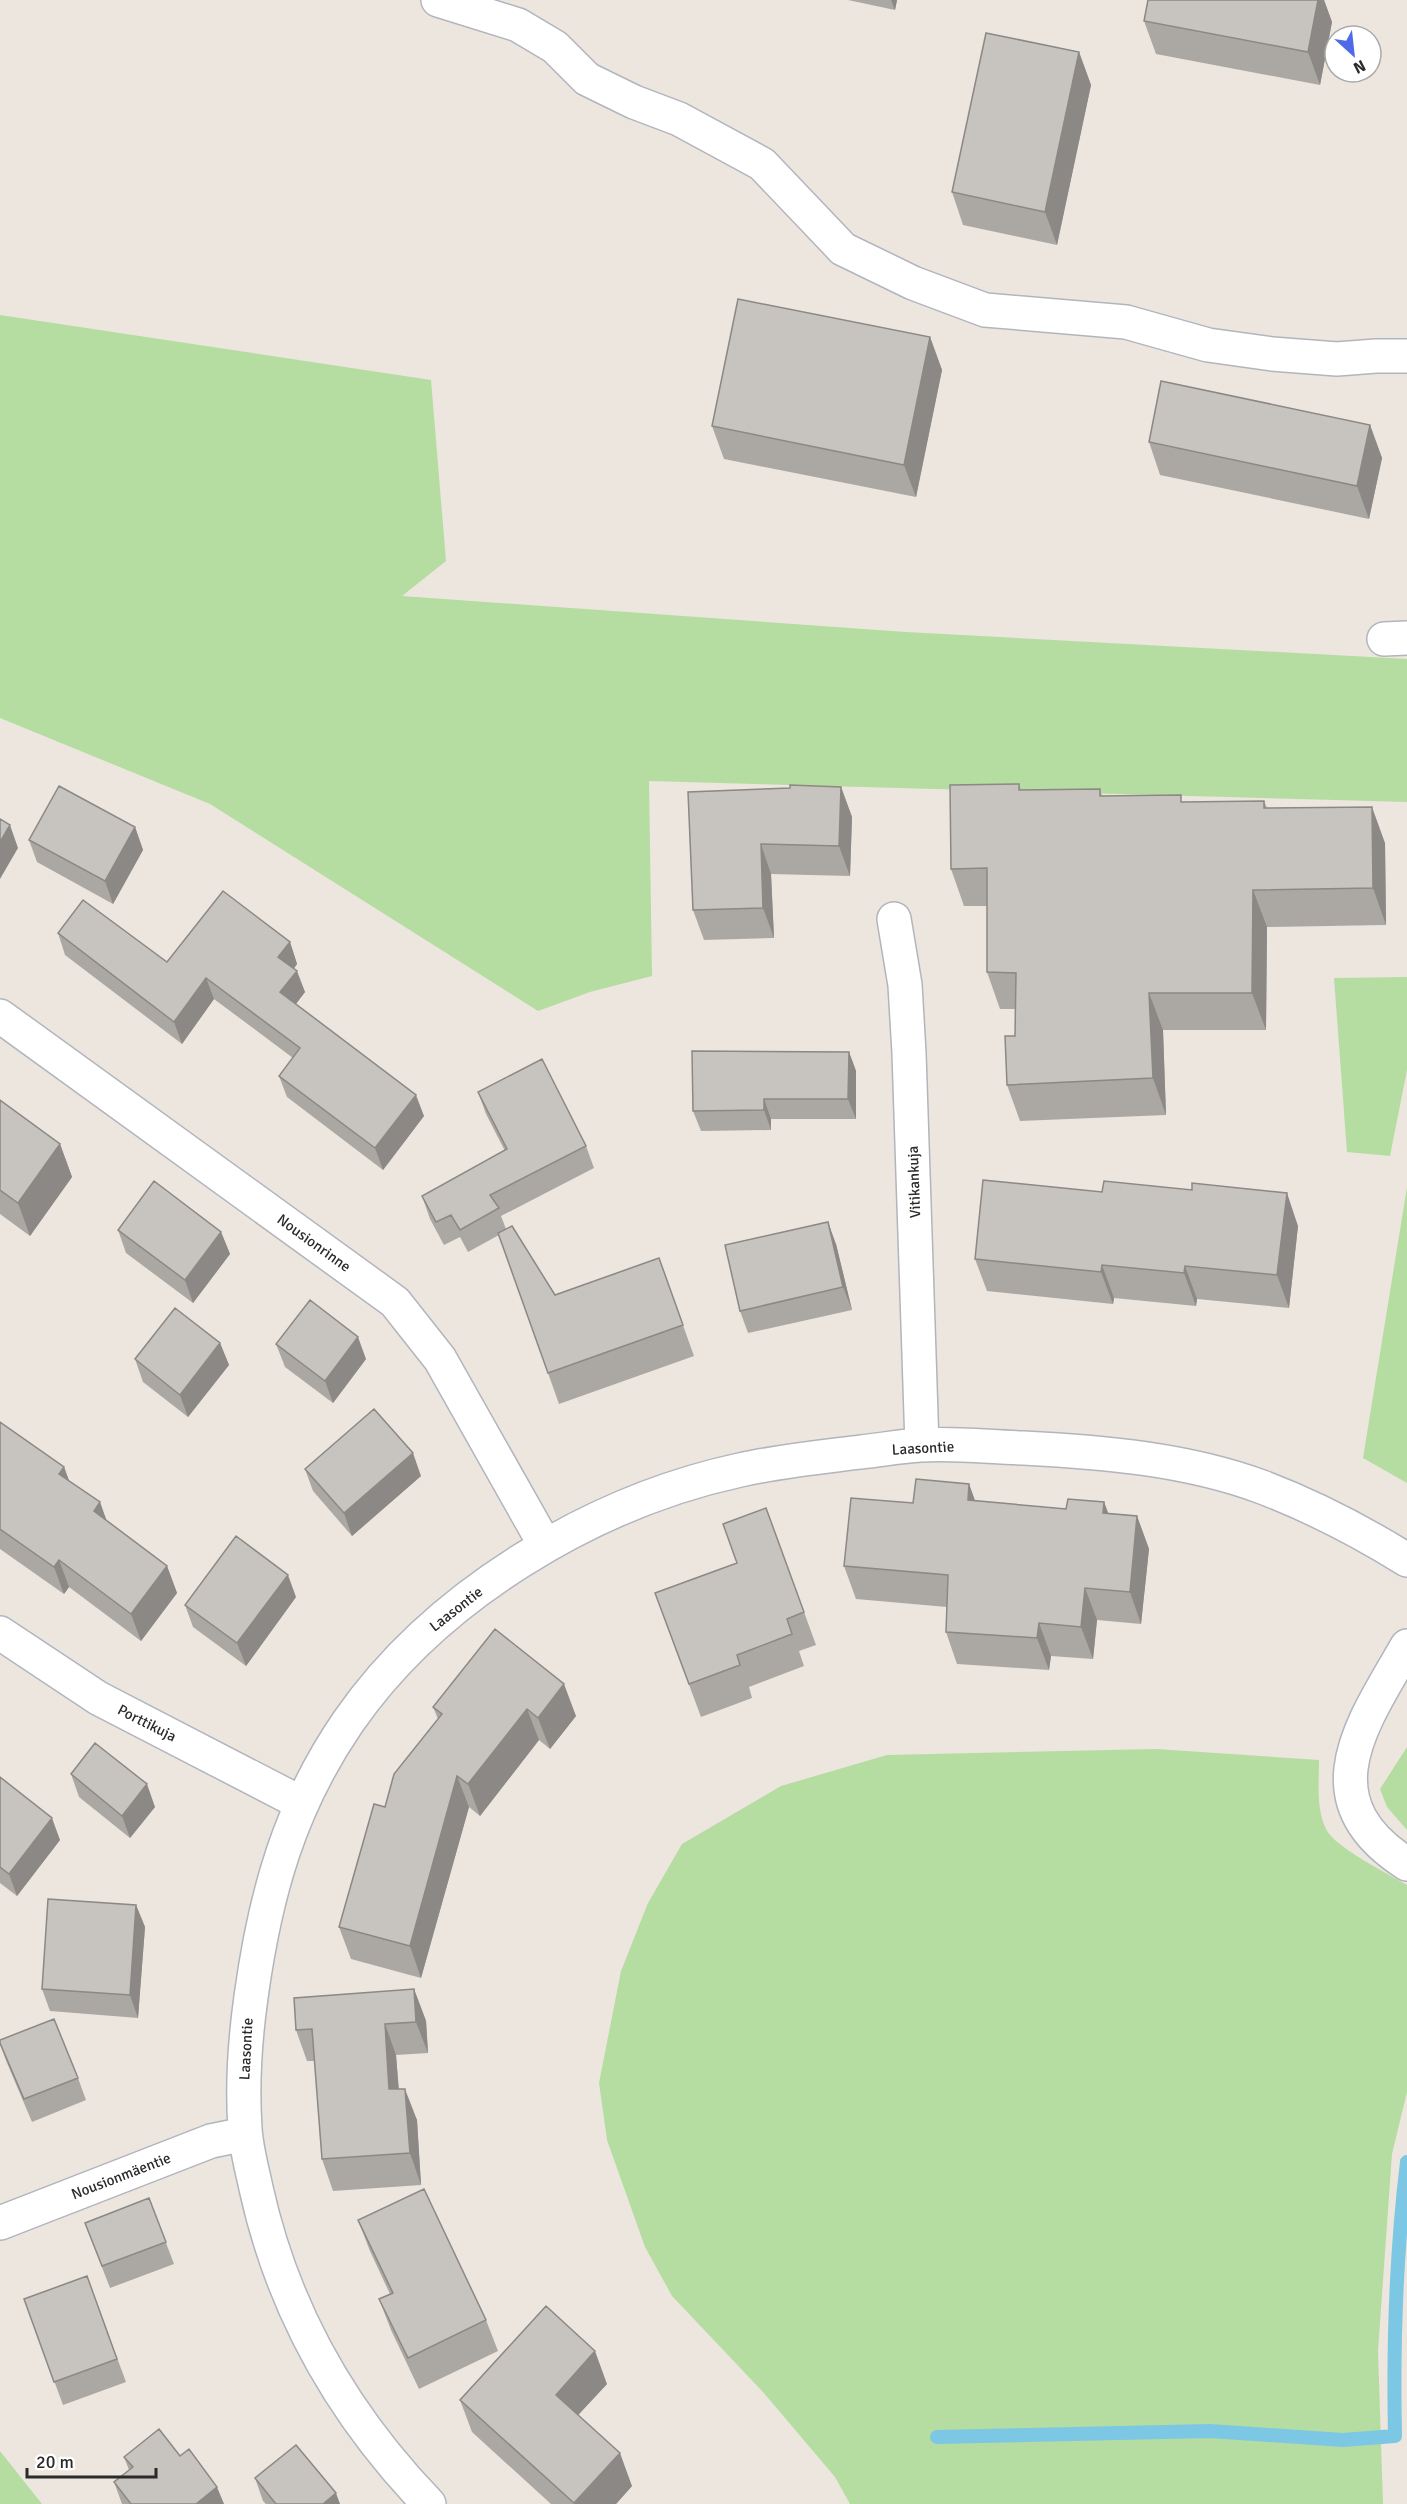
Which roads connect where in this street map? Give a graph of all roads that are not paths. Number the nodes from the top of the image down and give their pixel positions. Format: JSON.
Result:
{"nodes":[{"id":1,"x":438,"y":0,"type":"edge"},
{"id":2,"x":1407,"y":356,"type":"edge"},
{"id":3,"x":894,"y":919,"type":"dead end"},
{"id":4,"x":0,"y":1016,"type":"edge"},
{"id":5,"x":922,"y":1445,"type":"junction"},
{"id":6,"x":545,"y":1545,"type":"junction"},
{"id":7,"x":1407,"y":1560,"type":"edge"},
{"id":8,"x":0,"y":1633,"type":"edge"},
{"id":9,"x":1407,"y":1646,"type":"edge"},
{"id":10,"x":301,"y":1803,"type":"junction"},
{"id":11,"x":1407,"y":1864,"type":"edge"},
{"id":12,"x":245,"y":2134,"type":"junction"},
{"id":13,"x":0,"y":2223,"type":"edge"},
{"id":14,"x":429,"y":2504,"type":"edge"}],
"edges":[{"from":1,"to":2,"type":"street"},
{"from":3,"to":5,"type":"street","name":"Vitikankuja"},
{"from":4,"to":6,"type":"street","name":"Nousionrinne"},
{"from":5,"to":6,"type":"street","name":"Laasontie"},
{"from":5,"to":7,"type":"street","name":"Laasontie"},
{"from":6,"to":10,"type":"street","name":"Laasontie"},
{"from":8,"to":10,"type":"street","name":"Porttikuja"},
{"from":9,"to":11,"type":"street"},
{"from":10,"to":12,"type":"street","name":"Laasontie"},
{"from":12,"to":13,"type":"street","name":"Nousionmäentie"},
{"from":12,"to":14,"type":"street","name":"Laasontie"}]}
